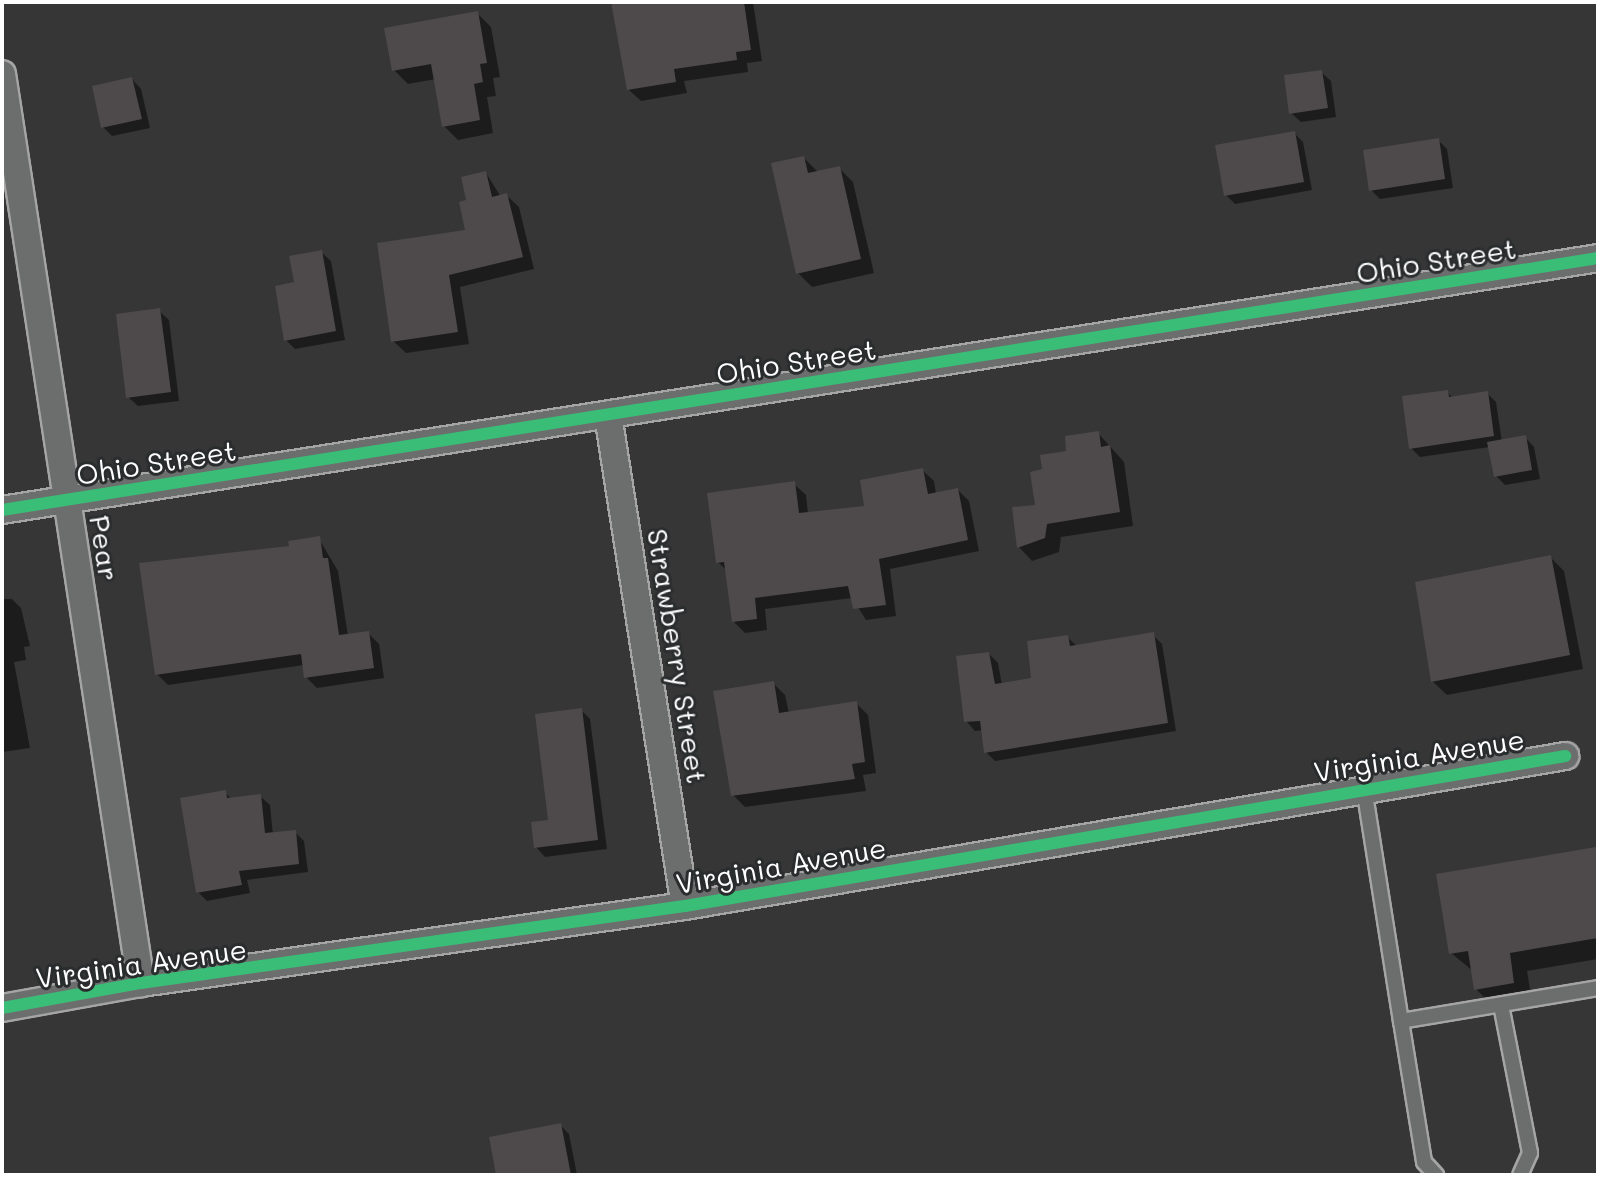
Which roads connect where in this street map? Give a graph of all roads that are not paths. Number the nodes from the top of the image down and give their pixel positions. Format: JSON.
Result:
{"nodes":[{"id":1,"x":2,"y":74,"type":"edge"},
{"id":2,"x":1598,"y":258,"type":"edge"},
{"id":3,"x":608,"y":415,"type":"junction"},
{"id":4,"x":65,"y":500,"type":"junction"},
{"id":5,"x":2,"y":510,"type":"edge"},
{"id":6,"x":1565,"y":756,"type":"dead end"},
{"id":7,"x":1364,"y":788,"type":"junction"},
{"id":8,"x":685,"y":906,"type":"junction"},
{"id":9,"x":141,"y":983,"type":"junction"},
{"id":10,"x":1598,"y":988,"type":"edge"},
{"id":11,"x":1501,"y":1005,"type":"junction"},
{"id":12,"x":2,"y":1008,"type":"edge"},
{"id":13,"x":1401,"y":1021,"type":"junction"},
{"id":14,"x":1436,"y":1175,"type":"edge"},
{"id":15,"x":1520,"y":1175,"type":"edge"}],
"edges":[{"from":1,"to":4,"type":"street","name":"Pear"},
{"from":2,"to":3,"type":"street","name":"Ohio Street"},
{"from":3,"to":4,"type":"street","name":"Ohio Street"},
{"from":3,"to":8,"type":"street","name":"Strawberry Street"},
{"from":4,"to":5,"type":"street","name":"Ohio Street"},
{"from":4,"to":9,"type":"street","name":"Pear"},
{"from":6,"to":7,"type":"street","name":"Virginia Avenue"},
{"from":7,"to":8,"type":"street","name":"Virginia Avenue"},
{"from":7,"to":13,"type":"lane"},
{"from":8,"to":9,"type":"street","name":"Virginia Avenue"},
{"from":9,"to":12,"type":"street","name":"Virginia Avenue"},
{"from":10,"to":11,"type":"lane"},
{"from":11,"to":13,"type":"lane"},
{"from":11,"to":15,"type":"lane"},
{"from":13,"to":14,"type":"lane"}]}
